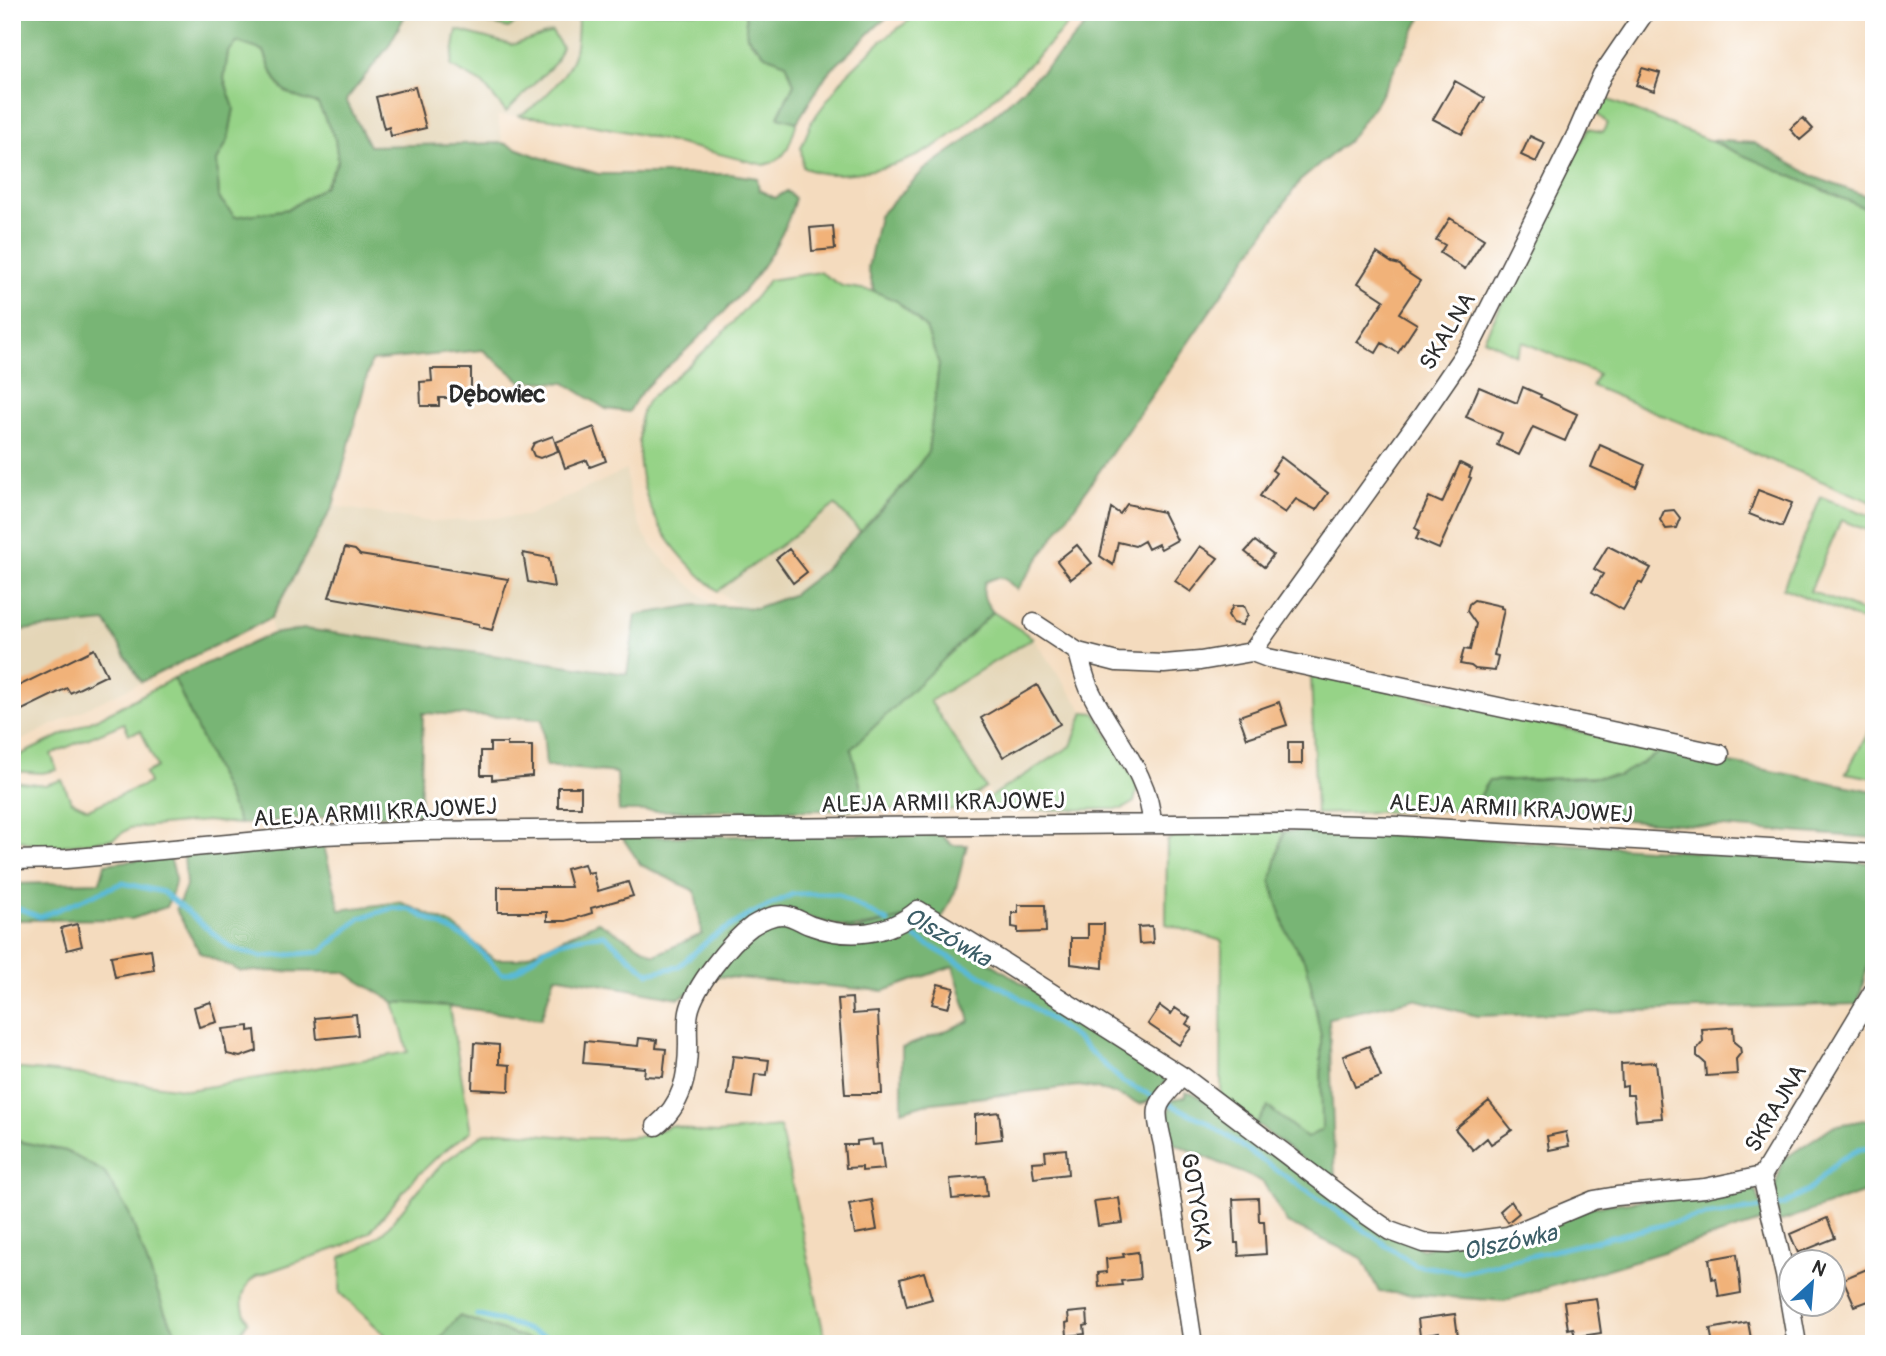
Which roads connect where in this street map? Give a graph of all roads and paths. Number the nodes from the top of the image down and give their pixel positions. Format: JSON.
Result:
{"nodes":[{"id":1,"x":1645,"y":12,"type":"edge"},
{"id":2,"x":1034,"y":623,"type":"dead end"},
{"id":3,"x":1078,"y":652,"type":"junction"},
{"id":4,"x":1252,"y":652,"type":"junction"},
{"id":5,"x":1720,"y":754,"type":"dead end"},
{"id":6,"x":1152,"y":824,"type":"junction"},
{"id":7,"x":1874,"y":854,"type":"edge"},
{"id":8,"x":12,"y":860,"type":"edge"},
{"id":9,"x":1874,"y":990,"type":"edge"},
{"id":10,"x":1177,"y":1082,"type":"junction"},
{"id":11,"x":656,"y":1126,"type":"dead end"},
{"id":12,"x":1762,"y":1176,"type":"junction"},
{"id":13,"x":1193,"y":1344,"type":"edge"},
{"id":14,"x":1797,"y":1344,"type":"edge"}],
"edges":[{"from":1,"to":4,"type":"street","name":"SKALNA"},
{"from":2,"to":3,"type":"street"},
{"from":3,"to":4,"type":"street"},
{"from":3,"to":6,"type":"street"},
{"from":4,"to":5,"type":"street"},
{"from":6,"to":7,"type":"street","name":"ALEJA ARMII KRAJOWEJ"},
{"from":6,"to":8,"type":"street","name":"ALEJA ARMII KRAJOWEJ"},
{"from":9,"to":12,"type":"street","name":"SKRAJNA"},
{"from":10,"to":11,"type":"street"},
{"from":10,"to":12,"type":"street"},
{"from":10,"to":13,"type":"street","name":"GOTYCKA"},
{"from":12,"to":14,"type":"street","name":"SKRAJNA"}]}
